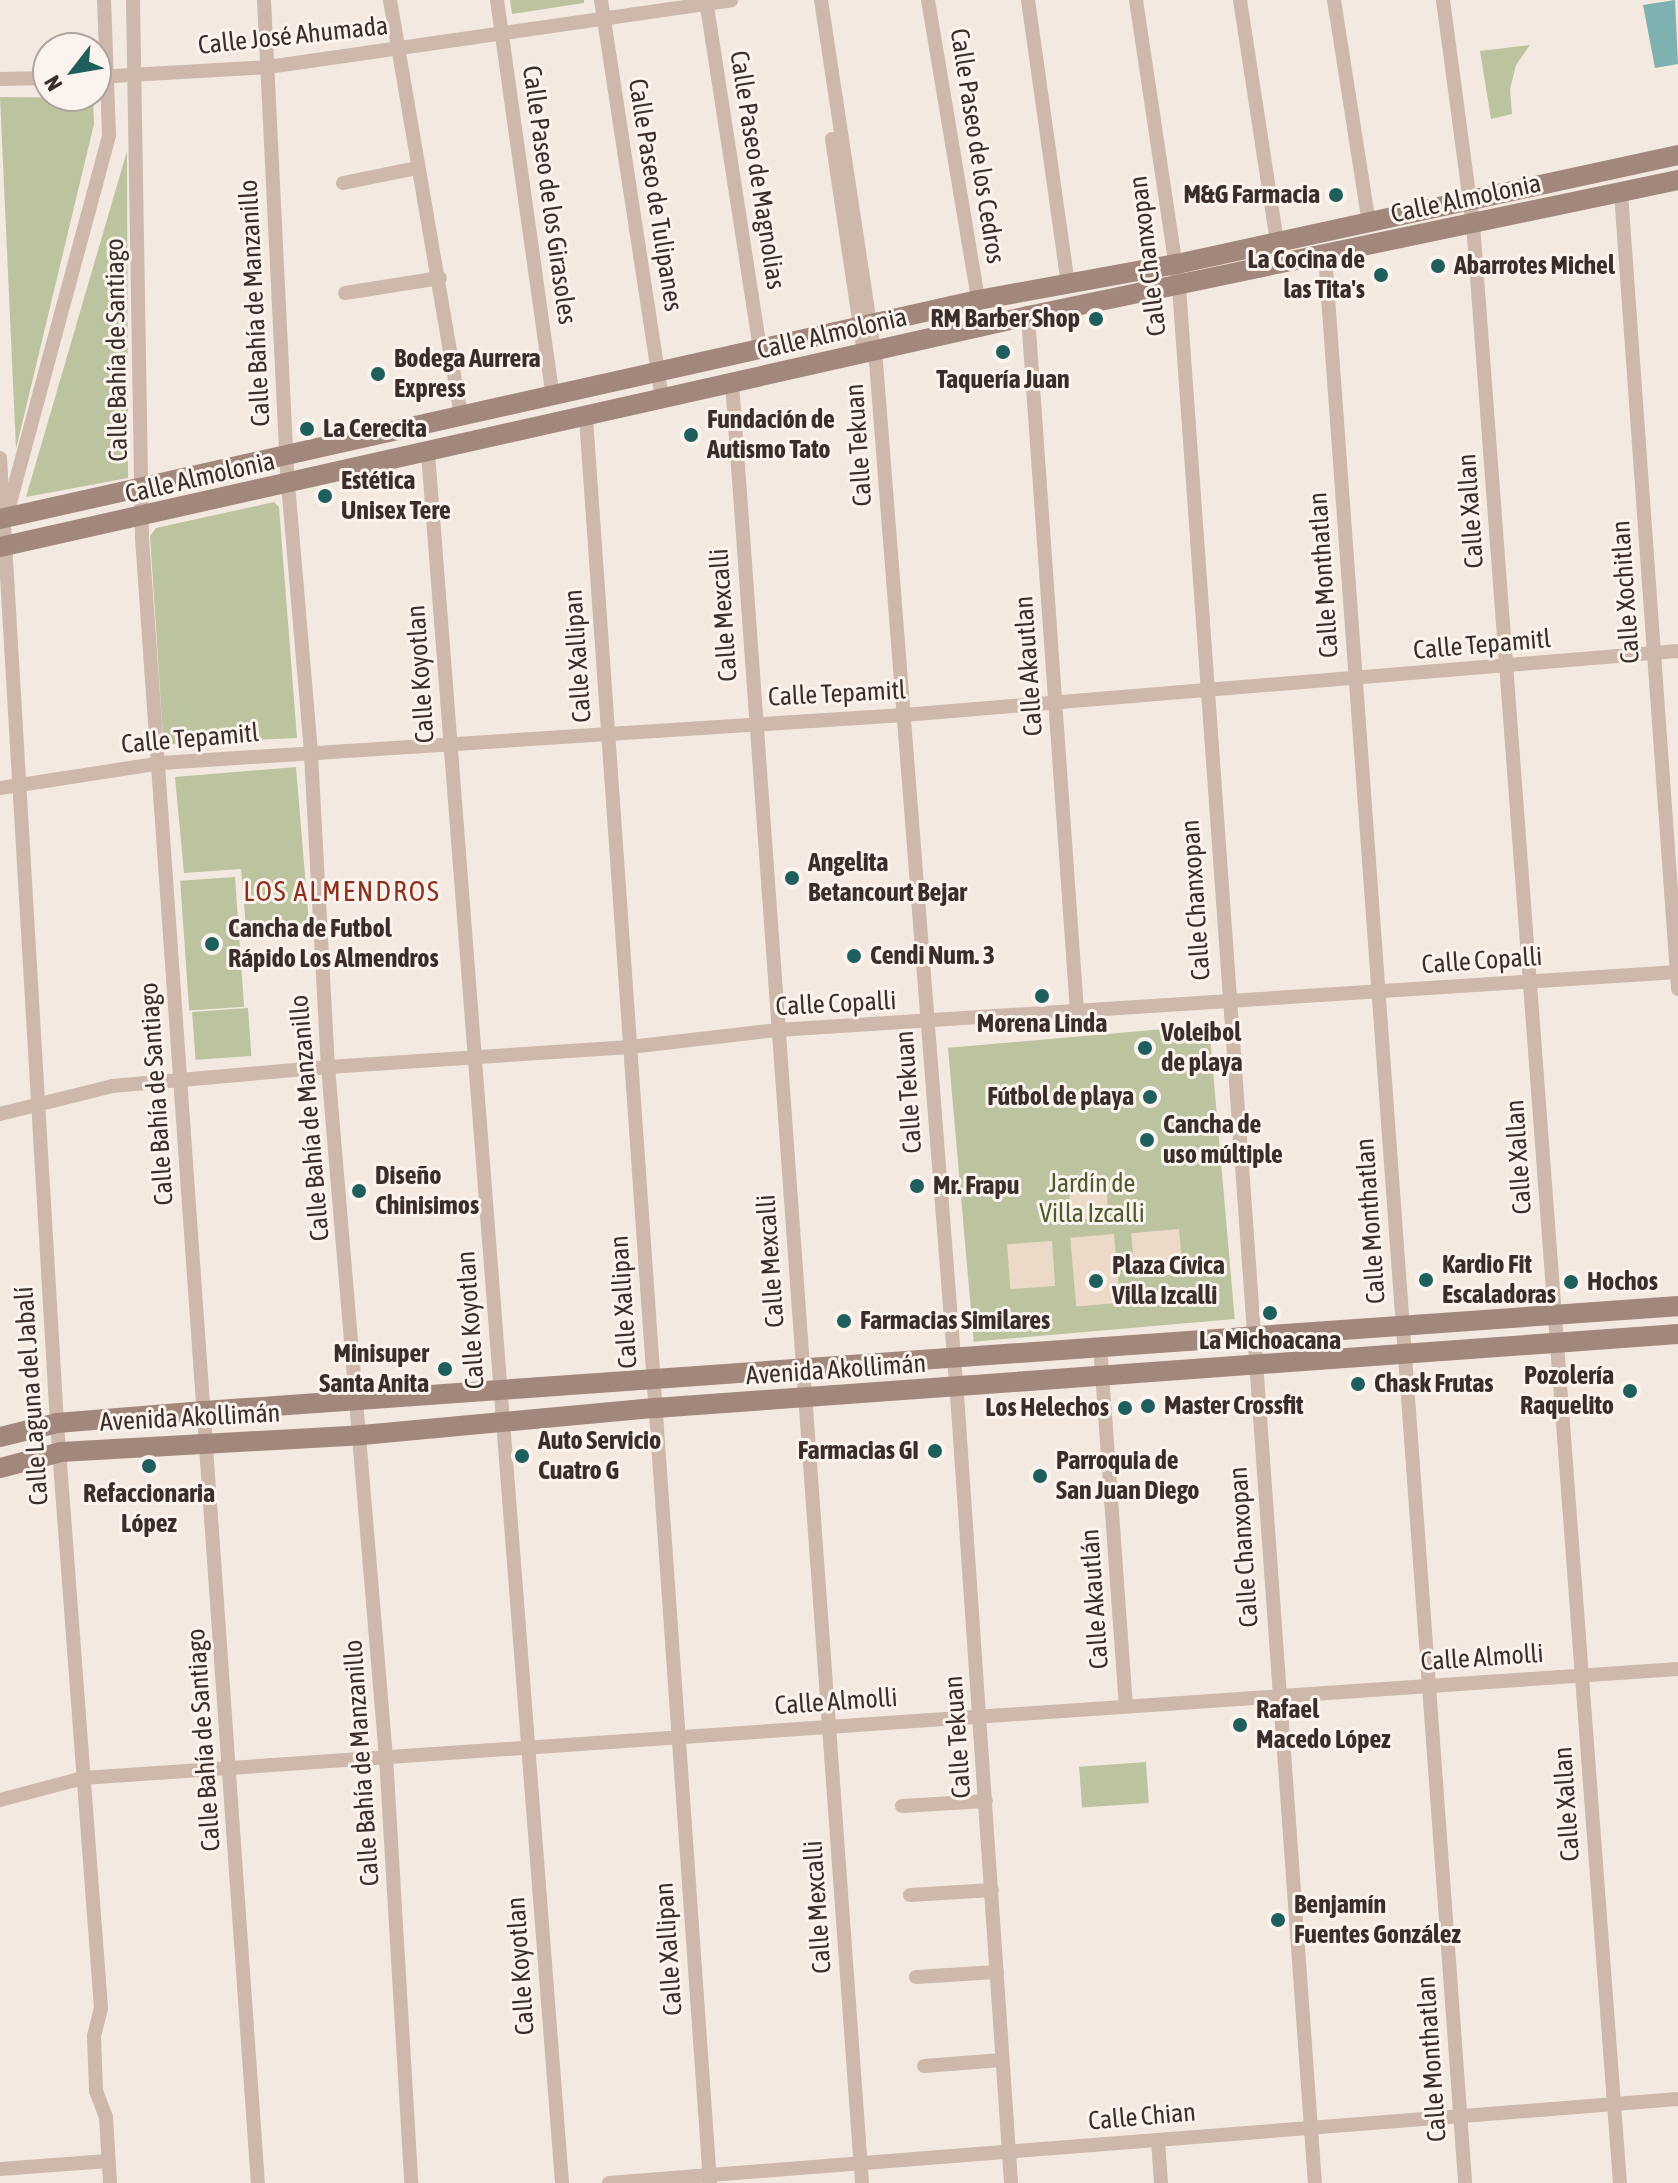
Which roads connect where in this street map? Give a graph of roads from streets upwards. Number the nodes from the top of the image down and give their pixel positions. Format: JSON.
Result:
{"nodes":[{"id":1,"x":104,"y":0,"type":"edge"},
{"id":2,"x":133,"y":0,"type":"edge"},
{"id":3,"x":264,"y":0,"type":"edge"},
{"id":4,"x":390,"y":0,"type":"edge"},
{"id":5,"x":497,"y":0,"type":"edge"},
{"id":6,"x":601,"y":0,"type":"edge"},
{"id":7,"x":731,"y":0,"type":"edge"},
{"id":8,"x":812,"y":0,"type":"edge"},
{"id":9,"x":821,"y":0,"type":"edge"},
{"id":10,"x":928,"y":0,"type":"edge"},
{"id":11,"x":1028,"y":0,"type":"edge"},
{"id":12,"x":1136,"y":0,"type":"edge"},
{"id":13,"x":1240,"y":0,"type":"edge"},
{"id":14,"x":1334,"y":0,"type":"edge"},
{"id":15,"x":1443,"y":0,"type":"edge"},
{"id":16,"x":707,"y":2,"type":"edge"},
{"id":17,"x":604,"y":19,"type":"junction"},
{"id":18,"x":103,"y":32,"type":"edge"},
{"id":19,"x":502,"y":34,"type":"junction"},
{"id":20,"x":398,"y":50,"type":"junction"},
{"id":21,"x":268,"y":67,"type":"junction"},
{"id":22,"x":136,"y":74,"type":"junction"},
{"id":23,"x":112,"y":75,"type":"edge"},
{"id":24,"x":32,"y":78,"type":"edge"},
{"id":25,"x":0,"y":79,"type":"edge"},
{"id":26,"x":106,"y":112,"type":"edge"},
{"id":27,"x":1678,"y":155,"type":"edge"},
{"id":28,"x":417,"y":168,"type":"junction"},
{"id":29,"x":1678,"y":180,"type":"edge"},
{"id":30,"x":343,"y":183,"type":"dead end"},
{"id":31,"x":1621,"y":193,"type":"junction"},
{"id":32,"x":1471,"y":200,"type":"junction"},
{"id":33,"x":1369,"y":223,"type":"junction"},
{"id":34,"x":1473,"y":224,"type":"junction"},
{"id":35,"x":1277,"y":241,"type":"junction"},
{"id":36,"x":1325,"y":256,"type":"junction"},
{"id":37,"x":1177,"y":264,"type":"junction"},
{"id":38,"x":440,"y":278,"type":"junction"},
{"id":39,"x":1068,"y":284,"type":"junction"},
{"id":40,"x":1179,"y":287,"type":"junction"},
{"id":41,"x":345,"y":293,"type":"dead end"},
{"id":42,"x":978,"y":300,"type":"junction"},
{"id":43,"x":1028,"y":316,"type":"junction"},
{"id":44,"x":865,"y":327,"type":"junction"},
{"id":45,"x":760,"y":348,"type":"junction"},
{"id":46,"x":869,"y":352,"type":"junction"},
{"id":47,"x":657,"y":373,"type":"junction"},
{"id":48,"x":732,"y":383,"type":"junction"},
{"id":49,"x":553,"y":396,"type":"junction"},
{"id":50,"x":662,"y":398,"type":"junction"},
{"id":51,"x":461,"y":417,"type":"junction"},
{"id":52,"x":586,"y":418,"type":"junction"},
{"id":53,"x":428,"y":453,"type":"junction"},
{"id":54,"x":286,"y":456,"type":"junction"},
{"id":55,"x":0,"y":458,"type":"edge"},
{"id":56,"x":288,"y":484,"type":"junction"},
{"id":57,"x":143,"y":489,"type":"junction"},
{"id":58,"x":2,"y":518,"type":"edge"},
{"id":59,"x":142,"y":519,"type":"junction"},
{"id":60,"x":2,"y":547,"type":"edge"},
{"id":61,"x":1678,"y":651,"type":"edge"},
{"id":62,"x":1654,"y":653,"type":"junction"},
{"id":63,"x":1506,"y":667,"type":"junction"},
{"id":64,"x":1356,"y":681,"type":"junction"},
{"id":65,"x":1207,"y":692,"type":"junction"},
{"id":66,"x":1055,"y":701,"type":"junction"},
{"id":67,"x":904,"y":715,"type":"junction"},
{"id":68,"x":756,"y":723,"type":"junction"},
{"id":69,"x":608,"y":733,"type":"junction"},
{"id":70,"x":451,"y":741,"type":"junction"},
{"id":71,"x":311,"y":754,"type":"junction"},
{"id":72,"x":161,"y":763,"type":"junction"},
{"id":73,"x":17,"y":784,"type":"junction"},
{"id":74,"x":0,"y":788,"type":"edge"},
{"id":75,"x":1677,"y":972,"type":"edge"},
{"id":76,"x":1530,"y":981,"type":"junction"},
{"id":77,"x":1678,"y":989,"type":"edge"},
{"id":78,"x":1378,"y":991,"type":"junction"},
{"id":79,"x":1226,"y":1002,"type":"junction"},
{"id":80,"x":1077,"y":1012,"type":"junction"},
{"id":81,"x":928,"y":1023,"type":"junction"},
{"id":82,"x":778,"y":1030,"type":"junction"},
{"id":83,"x":630,"y":1047,"type":"junction"},
{"id":84,"x":475,"y":1057,"type":"junction"},
{"id":85,"x":328,"y":1067,"type":"junction"},
{"id":86,"x":178,"y":1080,"type":"junction"},
{"id":87,"x":36,"y":1104,"type":"junction"},
{"id":88,"x":0,"y":1114,"type":"edge"},
{"id":89,"x":1678,"y":1306,"type":"edge"},
{"id":90,"x":1555,"y":1314,"type":"junction"},
{"id":91,"x":1403,"y":1324,"type":"junction"},
{"id":92,"x":1678,"y":1334,"type":"edge"},
{"id":93,"x":1253,"y":1335,"type":"junction"},
{"id":94,"x":1557,"y":1341,"type":"junction"},
{"id":95,"x":1100,"y":1345,"type":"junction"},
{"id":96,"x":1405,"y":1352,"type":"junction"},
{"id":97,"x":953,"y":1355,"type":"junction"},
{"id":98,"x":1255,"y":1364,"type":"junction"},
{"id":99,"x":803,"y":1366,"type":"junction"},
{"id":100,"x":653,"y":1377,"type":"junction"},
{"id":101,"x":1103,"y":1378,"type":"junction"},
{"id":102,"x":500,"y":1388,"type":"junction"},
{"id":103,"x":956,"y":1389,"type":"junction"},
{"id":104,"x":805,"y":1398,"type":"junction"},
{"id":105,"x":359,"y":1401,"type":"junction"},
{"id":106,"x":655,"y":1408,"type":"junction"},
{"id":107,"x":204,"y":1411,"type":"junction"},
{"id":108,"x":503,"y":1421,"type":"junction"},
{"id":109,"x":57,"y":1423,"type":"junction"},
{"id":110,"x":362,"y":1435,"type":"junction"},
{"id":111,"x":0,"y":1437,"type":"edge"},
{"id":112,"x":206,"y":1441,"type":"junction"},
{"id":113,"x":61,"y":1452,"type":"junction"},
{"id":114,"x":0,"y":1468,"type":"edge"},
{"id":115,"x":1678,"y":1669,"type":"edge"},
{"id":116,"x":1582,"y":1675,"type":"junction"},
{"id":117,"x":1429,"y":1686,"type":"junction"},
{"id":118,"x":1279,"y":1696,"type":"junction"},
{"id":119,"x":1126,"y":1706,"type":"junction"},
{"id":120,"x":981,"y":1716,"type":"junction"},
{"id":121,"x":829,"y":1727,"type":"junction"},
{"id":122,"x":678,"y":1737,"type":"junction"},
{"id":123,"x":528,"y":1747,"type":"junction"},
{"id":124,"x":386,"y":1757,"type":"junction"},
{"id":125,"x":231,"y":1767,"type":"junction"},
{"id":126,"x":83,"y":1778,"type":"junction"},
{"id":127,"x":0,"y":1800,"type":"edge"},
{"id":128,"x":986,"y":1801,"type":"junction"},
{"id":129,"x":902,"y":1806,"type":"dead end"},
{"id":130,"x":992,"y":1890,"type":"junction"},
{"id":131,"x":910,"y":1895,"type":"dead end"},
{"id":132,"x":997,"y":1972,"type":"junction"},
{"id":133,"x":916,"y":1977,"type":"dead end"},
{"id":134,"x":1002,"y":2060,"type":"junction"},
{"id":135,"x":924,"y":2066,"type":"dead end"},
{"id":136,"x":1678,"y":2099,"type":"edge"},
{"id":137,"x":1614,"y":2104,"type":"junction"},
{"id":138,"x":1460,"y":2116,"type":"junction"},
{"id":139,"x":1310,"y":2128,"type":"junction"},
{"id":140,"x":1158,"y":2140,"type":"junction"},
{"id":141,"x":1008,"y":2152,"type":"junction"},
{"id":142,"x":108,"y":2161,"type":"junction"},
{"id":143,"x":860,"y":2163,"type":"junction"},
{"id":144,"x":0,"y":2169,"type":"edge"},
{"id":145,"x":710,"y":2179,"type":"edge"},
{"id":146,"x":110,"y":2183,"type":"edge"},
{"id":147,"x":258,"y":2183,"type":"edge"},
{"id":148,"x":411,"y":2183,"type":"edge"},
{"id":149,"x":562,"y":2183,"type":"edge"},
{"id":150,"x":609,"y":2183,"type":"edge"},
{"id":151,"x":862,"y":2183,"type":"edge"},
{"id":152,"x":1011,"y":2183,"type":"edge"},
{"id":153,"x":1161,"y":2183,"type":"edge"},
{"id":154,"x":1315,"y":2183,"type":"edge"},
{"id":155,"x":1465,"y":2183,"type":"edge"},
{"id":156,"x":1620,"y":2183,"type":"edge"}],
"edges":[{"from":1,"to":18,"type":"street","name":"Calle Bahía de Santiago"},
{"from":2,"to":22,"type":"street","name":"Calle Bahía de Santiago"},
{"from":3,"to":21,"type":"street","name":"Calle Bahía de Manzanillo"},
{"from":4,"to":20,"type":"street"},
{"from":5,"to":19,"type":"street","name":"Calle Paseo de los Girasoles"},
{"from":6,"to":17,"type":"street","name":"Calle Paseo de Tulipanes"},
{"from":7,"to":16,"type":"street","name":"Calle José Ahumada"},
{"from":8,"to":44,"type":"street","name":"Calle Tekuan"},
{"from":9,"to":44,"type":"street","name":"Calle Tekuan"},
{"from":10,"to":42,"type":"street","name":"Calle Paseo de los Cedros"},
{"from":11,"to":39,"type":"street"},
{"from":12,"to":37,"type":"street","name":"Calle Chanxopan"},
{"from":13,"to":35,"type":"street"},
{"from":14,"to":33,"type":"street"},
{"from":15,"to":32,"type":"street"},
{"from":16,"to":17,"type":"street","name":"Calle José Ahumada"},
{"from":16,"to":45,"type":"street","name":"Calle Paseo de Magnolias"},
{"from":17,"to":19,"type":"street","name":"Calle José Ahumada"},
{"from":17,"to":47,"type":"street","name":"Calle Paseo de Tulipanes"},
{"from":19,"to":20,"type":"street","name":"Calle José Ahumada"},
{"from":19,"to":49,"type":"street","name":"Calle Paseo de los Girasoles"},
{"from":20,"to":21,"type":"street","name":"Calle José Ahumada"},
{"from":20,"to":28,"type":"street"},
{"from":21,"to":22,"type":"street","name":"Calle José Ahumada"},
{"from":21,"to":54,"type":"street","name":"Calle Bahía de Manzanillo"},
{"from":22,"to":23,"type":"street","name":"Calle José Ahumada"},
{"from":22,"to":57,"type":"street","name":"Calle Bahía de Santiago"},
{"from":24,"to":25,"type":"street"},
{"from":26,"to":58,"type":"street","name":"Calle Bahía de Santiago"},
{"from":27,"to":32,"type":"street","name":"Calle Almolonia"},
{"from":28,"to":30,"type":"street"},
{"from":28,"to":38,"type":"street"},
{"from":29,"to":31,"type":"street","name":"Calle Almolonia"},
{"from":31,"to":34,"type":"street","name":"Calle Almolonia"},
{"from":31,"to":62,"type":"street","name":"Calle Xochitlan"},
{"from":32,"to":33,"type":"street","name":"Calle Almolonia"},
{"from":32,"to":34,"type":"street","name":"Calle Xallan"},
{"from":33,"to":35,"type":"street","name":"Calle Almolonia"},
{"from":34,"to":36,"type":"street","name":"Calle Almolonia"},
{"from":34,"to":63,"type":"street","name":"Calle Xallan"},
{"from":35,"to":37,"type":"street","name":"Calle Almolonia"},
{"from":36,"to":40,"type":"street","name":"Calle Almolonia"},
{"from":36,"to":64,"type":"street","name":"Calle Monthatlan"},
{"from":37,"to":39,"type":"street","name":"Calle Almolonia"},
{"from":37,"to":40,"type":"street","name":"Calle Chanxopan"},
{"from":38,"to":41,"type":"street"},
{"from":38,"to":51,"type":"street"},
{"from":39,"to":42,"type":"street","name":"Calle Almolonia"},
{"from":40,"to":43,"type":"street","name":"Calle Almolonia"},
{"from":40,"to":65,"type":"street","name":"Calle Chanxopan"},
{"from":42,"to":44,"type":"street","name":"Calle Almolonia"},
{"from":43,"to":46,"type":"street","name":"Calle Almolonia"},
{"from":43,"to":66,"type":"street","name":"Calle Akautlan"},
{"from":44,"to":45,"type":"street","name":"Calle Almolonia"},
{"from":44,"to":46,"type":"street","name":"Calle Tekuan"},
{"from":45,"to":47,"type":"street","name":"Calle Almolonia"},
{"from":46,"to":48,"type":"street","name":"Calle Almolonia"},
{"from":46,"to":67,"type":"street","name":"Calle Tekuan"},
{"from":47,"to":49,"type":"street","name":"Calle Almolonia"},
{"from":47,"to":50,"type":"street","name":"Calle Paseo de Tulipanes"},
{"from":48,"to":50,"type":"street","name":"Calle Almolonia"},
{"from":48,"to":68,"type":"street","name":"Calle Mexcalli"},
{"from":49,"to":51,"type":"street","name":"Calle Almolonia"},
{"from":50,"to":52,"type":"street","name":"Calle Almolonia"},
{"from":51,"to":54,"type":"street","name":"Calle Almolonia"},
{"from":52,"to":53,"type":"street","name":"Calle Almolonia"},
{"from":52,"to":69,"type":"street","name":"Calle Xallipan"},
{"from":53,"to":56,"type":"street","name":"Calle Almolonia"},
{"from":53,"to":70,"type":"street","name":"Calle Koyotlan"},
{"from":54,"to":56,"type":"street","name":"Calle Bahía de Manzanillo"},
{"from":54,"to":57,"type":"street","name":"Calle Almolonia"},
{"from":55,"to":58,"type":"street","name":"Calle Laguna del Jabalí"},
{"from":56,"to":59,"type":"street","name":"Calle Almolonia"},
{"from":56,"to":71,"type":"street","name":"Calle Bahía de Manzanillo"},
{"from":57,"to":58,"type":"street","name":"Calle Almolonia"},
{"from":57,"to":59,"type":"street","name":"Calle Bahía de Santiago"},
{"from":58,"to":60,"type":"street","name":"Calle Laguna del Jabalí"},
{"from":59,"to":60,"type":"street","name":"Calle Almolonia"},
{"from":59,"to":72,"type":"street","name":"Calle Bahía de Santiago"},
{"from":60,"to":73,"type":"street","name":"Calle Laguna del Jabalí"},
{"from":61,"to":62,"type":"street","name":"Calle Tepamitl"},
{"from":62,"to":63,"type":"street","name":"Calle Tepamitl"},
{"from":62,"to":75,"type":"street","name":"Calle Xochitlan"},
{"from":63,"to":64,"type":"street","name":"Calle Tepamitl"},
{"from":63,"to":76,"type":"street","name":"Calle Xallan"},
{"from":64,"to":65,"type":"street","name":"Calle Tepamitl"},
{"from":64,"to":78,"type":"street","name":"Calle Monthatlan"},
{"from":65,"to":66,"type":"street","name":"Calle Tepamitl"},
{"from":65,"to":79,"type":"street","name":"Calle Chanxopan"},
{"from":66,"to":67,"type":"street","name":"Calle Tepamitl"},
{"from":66,"to":80,"type":"street","name":"Calle Akautlan"},
{"from":67,"to":68,"type":"street","name":"Calle Tepamitl"},
{"from":67,"to":81,"type":"street","name":"Calle Tekuan"},
{"from":68,"to":69,"type":"street","name":"Calle Tepamitl"},
{"from":68,"to":82,"type":"street","name":"Calle Mexcalli"},
{"from":69,"to":70,"type":"street","name":"Calle Tepamitl"},
{"from":69,"to":83,"type":"street","name":"Calle Xallipan"},
{"from":70,"to":71,"type":"street","name":"Calle Tepamitl"},
{"from":70,"to":84,"type":"street","name":"Calle Koyotlan"},
{"from":71,"to":72,"type":"street","name":"Calle Tepamitl"},
{"from":71,"to":85,"type":"street","name":"Calle Bahía de Manzanillo"},
{"from":72,"to":73,"type":"street","name":"Calle Tepamitl"},
{"from":72,"to":86,"type":"street","name":"Calle Bahía de Santiago"},
{"from":73,"to":74,"type":"street","name":"Calle Tepamitl"},
{"from":73,"to":87,"type":"street","name":"Calle Laguna del Jabalí"},
{"from":75,"to":76,"type":"street","name":"Calle Copalli"},
{"from":75,"to":77,"type":"street","name":"Calle Xochitlan"},
{"from":76,"to":78,"type":"street","name":"Calle Copalli"},
{"from":76,"to":90,"type":"street","name":"Calle Xallan"},
{"from":78,"to":79,"type":"street","name":"Calle Copalli"},
{"from":78,"to":91,"type":"street","name":"Calle Monthatlan"},
{"from":79,"to":80,"type":"street","name":"Calle Copalli"},
{"from":79,"to":93,"type":"street","name":"Calle Chanxopan"},
{"from":80,"to":81,"type":"street","name":"Calle Copalli"},
{"from":81,"to":82,"type":"street","name":"Calle Copalli"},
{"from":81,"to":97,"type":"street","name":"Calle Tekuan"},
{"from":82,"to":83,"type":"street","name":"Calle Copalli"},
{"from":82,"to":99,"type":"street","name":"Calle Mexcalli"},
{"from":83,"to":84,"type":"street","name":"Calle Copalli"},
{"from":83,"to":100,"type":"street","name":"Calle Xallipan"},
{"from":84,"to":85,"type":"street","name":"Calle Copalli"},
{"from":84,"to":102,"type":"street","name":"Calle Koyotlan"},
{"from":85,"to":86,"type":"street","name":"Calle Copalli"},
{"from":85,"to":105,"type":"street","name":"Calle Bahía de Manzanillo"},
{"from":86,"to":87,"type":"street","name":"Calle Copalli"},
{"from":86,"to":107,"type":"street","name":"Calle Bahía de Santiago"},
{"from":87,"to":88,"type":"street","name":"Calle Copalli"},
{"from":87,"to":109,"type":"street","name":"Calle Laguna del Jabalí"},
{"from":89,"to":90,"type":"street","name":"Avenida Akollimán"},
{"from":90,"to":91,"type":"street","name":"Avenida Akollimán"},
{"from":90,"to":94,"type":"street","name":"Calle Xallan"},
{"from":91,"to":93,"type":"street","name":"Avenida Akollimán"},
{"from":91,"to":96,"type":"street","name":"Calle Monthatlan"},
{"from":92,"to":94,"type":"street","name":"Avenida Akollimán"},
{"from":93,"to":95,"type":"street","name":"Avenida Akollimán"},
{"from":93,"to":98,"type":"street","name":"Calle Chanxopan"},
{"from":94,"to":96,"type":"street","name":"Avenida Akollimán"},
{"from":94,"to":116,"type":"street","name":"Calle Xallan"},
{"from":95,"to":97,"type":"street","name":"Avenida Akollimán"},
{"from":95,"to":101,"type":"street","name":"Calle Akautlán"},
{"from":96,"to":98,"type":"street","name":"Avenida Akollimán"},
{"from":96,"to":117,"type":"street","name":"Calle Monthatlan"},
{"from":97,"to":99,"type":"street","name":"Avenida Akollimán"},
{"from":97,"to":103,"type":"street","name":"Calle Tekuan"},
{"from":98,"to":101,"type":"street","name":"Avenida Akollimán"},
{"from":98,"to":118,"type":"street","name":"Calle Chanxopan"},
{"from":99,"to":100,"type":"street","name":"Avenida Akollimán"},
{"from":99,"to":104,"type":"street","name":"Calle Mexcalli"},
{"from":100,"to":102,"type":"street","name":"Avenida Akollimán"},
{"from":100,"to":106,"type":"street","name":"Calle Xallipan"},
{"from":101,"to":103,"type":"street","name":"Avenida Akollimán"},
{"from":101,"to":119,"type":"street","name":"Calle Akautlán"},
{"from":102,"to":105,"type":"street","name":"Avenida Akollimán"},
{"from":102,"to":108,"type":"street","name":"Calle Koyotlan"},
{"from":103,"to":104,"type":"street","name":"Avenida Akollimán"},
{"from":103,"to":120,"type":"street","name":"Calle Tekuan"},
{"from":104,"to":106,"type":"street","name":"Avenida Akollimán"},
{"from":104,"to":121,"type":"street","name":"Calle Mexcalli"},
{"from":105,"to":107,"type":"street","name":"Avenida Akollimán"},
{"from":105,"to":110,"type":"street","name":"Calle Bahía de Manzanillo"},
{"from":106,"to":108,"type":"street","name":"Avenida Akollimán"},
{"from":106,"to":122,"type":"street","name":"Calle Xallipan"},
{"from":107,"to":109,"type":"street","name":"Avenida Akollimán"},
{"from":107,"to":112,"type":"street","name":"Calle Bahía de Santiago"},
{"from":108,"to":110,"type":"street","name":"Avenida Akollimán"},
{"from":108,"to":123,"type":"street","name":"Calle Koyotlan"},
{"from":109,"to":111,"type":"street","name":"Avenida Akollimán"},
{"from":109,"to":113,"type":"street","name":"Calle Laguna del Jabalí"},
{"from":110,"to":112,"type":"street","name":"Avenida Akollimán"},
{"from":110,"to":124,"type":"street","name":"Calle Bahía de Manzanillo"},
{"from":112,"to":113,"type":"street","name":"Avenida Akollimán"},
{"from":112,"to":125,"type":"street","name":"Calle Bahía de Santiago"},
{"from":113,"to":114,"type":"street","name":"Avenida Akollimán"},
{"from":113,"to":126,"type":"street","name":"Calle Laguna del Jabalí"},
{"from":115,"to":116,"type":"street","name":"Calle Almolli"},
{"from":116,"to":117,"type":"street","name":"Calle Almolli"},
{"from":116,"to":137,"type":"street","name":"Calle Xallan"},
{"from":117,"to":118,"type":"street","name":"Calle Almolli"},
{"from":117,"to":138,"type":"street","name":"Calle Monthatlan"},
{"from":118,"to":119,"type":"street","name":"Calle Almolli"},
{"from":118,"to":139,"type":"street","name":"Calle Chanxopan"},
{"from":119,"to":120,"type":"street","name":"Calle Almolli"},
{"from":120,"to":121,"type":"street","name":"Calle Almolli"},
{"from":120,"to":128,"type":"street","name":"Calle Tekuan"},
{"from":121,"to":122,"type":"street","name":"Calle Almolli"},
{"from":121,"to":143,"type":"street","name":"Calle Mexcalli"},
{"from":122,"to":123,"type":"street","name":"Calle Almolli"},
{"from":122,"to":145,"type":"street","name":"Calle Xallipan"},
{"from":123,"to":124,"type":"street","name":"Calle Almolli"},
{"from":123,"to":149,"type":"street","name":"Calle Koyotlan"},
{"from":124,"to":125,"type":"street","name":"Calle Almolli"},
{"from":124,"to":148,"type":"street","name":"Calle Bahía de Manzanillo"},
{"from":125,"to":126,"type":"street","name":"Calle Almolli"},
{"from":125,"to":147,"type":"street","name":"Calle Bahía de Santiago"},
{"from":126,"to":127,"type":"street","name":"Calle Almolli"},
{"from":126,"to":142,"type":"street","name":"Calle Laguna del Jabalí"},
{"from":128,"to":129,"type":"street"},
{"from":128,"to":130,"type":"street","name":"Calle Tekuan"},
{"from":130,"to":131,"type":"street"},
{"from":130,"to":132,"type":"street","name":"Calle Tekuan"},
{"from":132,"to":133,"type":"street"},
{"from":132,"to":134,"type":"street","name":"Calle Tekuan"},
{"from":134,"to":135,"type":"street"},
{"from":134,"to":141,"type":"street","name":"Calle Tekuan"},
{"from":136,"to":137,"type":"street","name":"Calle Chian"},
{"from":137,"to":138,"type":"street","name":"Calle Chian"},
{"from":137,"to":156,"type":"street","name":"Calle Xallan"},
{"from":138,"to":139,"type":"street","name":"Calle Chian"},
{"from":138,"to":155,"type":"street","name":"Calle Monthatlan"},
{"from":139,"to":140,"type":"street","name":"Calle Chian"},
{"from":139,"to":154,"type":"street","name":"Calle Chanxopan"},
{"from":140,"to":141,"type":"street","name":"Calle Chian"},
{"from":140,"to":153,"type":"street"},
{"from":141,"to":143,"type":"street","name":"Calle Chian"},
{"from":141,"to":152,"type":"street","name":"Calle Tekuan"},
{"from":142,"to":144,"type":"street"},
{"from":142,"to":146,"type":"street","name":"Calle Laguna del Jabalí"},
{"from":143,"to":145,"type":"street","name":"Calle Chian"},
{"from":143,"to":151,"type":"street","name":"Calle Mexcalli"},
{"from":145,"to":150,"type":"street","name":"Calle Chian"}]}
